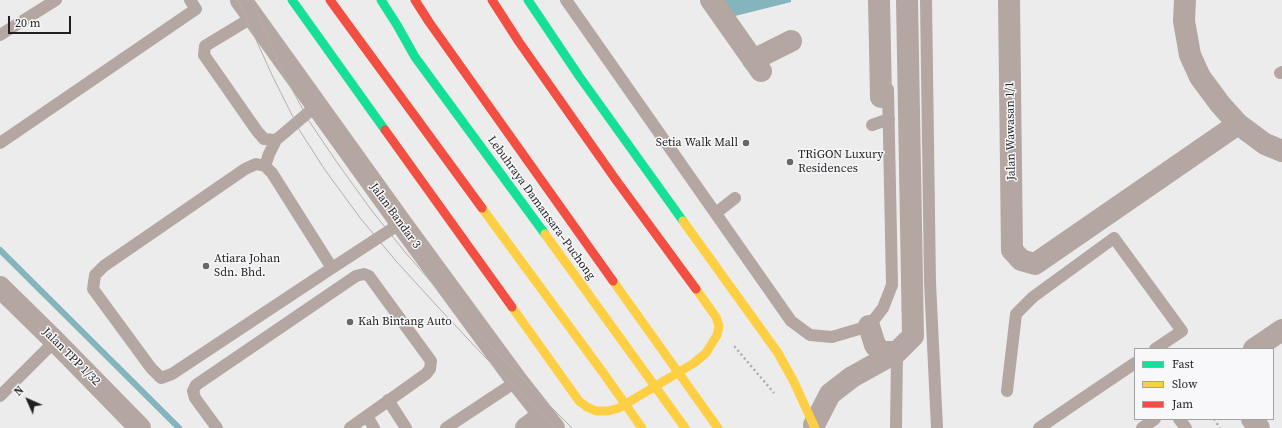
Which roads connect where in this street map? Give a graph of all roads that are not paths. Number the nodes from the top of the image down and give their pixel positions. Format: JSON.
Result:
{"nodes":[{"id":1,"x":56,"y":0,"type":"edge"},
{"id":2,"x":292,"y":0,"type":"edge"},
{"id":3,"x":330,"y":0,"type":"edge"},
{"id":4,"x":381,"y":0,"type":"edge"},
{"id":5,"x":415,"y":0,"type":"edge"},
{"id":6,"x":492,"y":0,"type":"edge"},
{"id":7,"x":528,"y":0,"type":"edge"},
{"id":8,"x":566,"y":0,"type":"edge"},
{"id":9,"x":711,"y":0,"type":"edge"},
{"id":10,"x":878,"y":0,"type":"edge"},
{"id":11,"x":887,"y":0,"type":"edge"},
{"id":12,"x":907,"y":0,"type":"edge"},
{"id":13,"x":926,"y":0,"type":"edge"},
{"id":14,"x":1009,"y":0,"type":"edge"},
{"id":15,"x":1185,"y":0,"type":"edge"},
{"id":16,"x":193,"y":5,"type":"edge"},
{"id":17,"x":247,"y":9,"type":"edge"},
{"id":18,"x":551,"y":16,"type":"dead end"},
{"id":19,"x":550,"y":34,"type":"junction"},
{"id":20,"x":0,"y":35,"type":"edge"},
{"id":21,"x":791,"y":41,"type":"dead end"},
{"id":22,"x":881,"y":97,"type":"dead end"},
{"id":23,"x":316,"y":106,"type":"junction"},
{"id":24,"x":889,"y":120,"type":"junction"},
{"id":25,"x":1238,"y":124,"type":"junction"},
{"id":26,"x":872,"y":125,"type":"dead end"},
{"id":27,"x":276,"y":140,"type":"junction"},
{"id":28,"x":0,"y":143,"type":"edge"},
{"id":29,"x":1276,"y":150,"type":"edge"},
{"id":30,"x":265,"y":166,"type":"junction"},
{"id":31,"x":735,"y":198,"type":"dead end"},
{"id":32,"x":716,"y":213,"type":"junction"},
{"id":33,"x":400,"y":223,"type":"junction"},
{"id":34,"x":332,"y":268,"type":"junction"},
{"id":35,"x":0,"y":287,"type":"edge"},
{"id":36,"x":869,"y":326,"type":"junction"},
{"id":37,"x":1282,"y":330,"type":"edge"},
{"id":38,"x":56,"y":341,"type":"junction"},
{"id":39,"x":1156,"y":348,"type":"edge"},
{"id":40,"x":1255,"y":348,"type":"edge"},
{"id":41,"x":897,"y":352,"type":"junction"},
{"id":42,"x":1134,"y":364,"type":"edge"},
{"id":43,"x":517,"y":381,"type":"junction"},
{"id":44,"x":1007,"y":391,"type":"dead end"},
{"id":45,"x":0,"y":396,"type":"edge"},
{"id":46,"x":388,"y":400,"type":"junction"},
{"id":47,"x":367,"y":416,"type":"junction"},
{"id":48,"x":1154,"y":420,"type":"edge"},
{"id":49,"x":1180,"y":420,"type":"edge"},
{"id":50,"x":1253,"y":420,"type":"edge"},
{"id":51,"x":549,"y":422,"type":"edge"},
{"id":52,"x":814,"y":427,"type":"edge"},
{"id":53,"x":140,"y":428,"type":"edge"},
{"id":54,"x":217,"y":428,"type":"edge"},
{"id":55,"x":350,"y":428,"type":"edge"},
{"id":56,"x":374,"y":428,"type":"edge"},
{"id":57,"x":406,"y":428,"type":"edge"},
{"id":58,"x":446,"y":428,"type":"edge"},
{"id":59,"x":526,"y":428,"type":"edge"},
{"id":60,"x":642,"y":428,"type":"edge"},
{"id":61,"x":685,"y":428,"type":"edge"},
{"id":62,"x":718,"y":428,"type":"edge"},
{"id":63,"x":896,"y":428,"type":"edge"},
{"id":64,"x":937,"y":428,"type":"edge"},
{"id":65,"x":1039,"y":428,"type":"edge"},
{"id":66,"x":1142,"y":428,"type":"edge"},
{"id":67,"x":1186,"y":428,"type":"edge"},
{"id":68,"x":1259,"y":428,"type":"edge"}],
"edges":[{"from":1,"to":20,"type":"lane"},
{"from":2,"to":6,"type":"highway"},
{"from":3,"to":60,"type":"highway"},
{"from":4,"to":61,"type":"highway","name":"Lebuhraya Damansara–Puchong"},
{"from":5,"to":62,"type":"highway","name":"Lebuhraya Damansara–Puchong"},
{"from":7,"to":19,"type":"highway"},
{"from":8,"to":32,"type":"lane"},
{"from":9,"to":21,"type":"street"},
{"from":10,"to":22,"type":"street"},
{"from":11,"to":24,"type":"lane"},
{"from":12,"to":41,"type":"street"},
{"from":13,"to":64,"type":"lane"},
{"from":14,"to":25,"type":"street","name":"Jalan Wawasan 1/1"},
{"from":15,"to":25,"type":"street"},
{"from":16,"to":28,"type":"lane"},
{"from":17,"to":23,"type":"street","name":"Jalan Bandar 3"},
{"from":17,"to":27,"type":"lane"},
{"from":18,"to":19,"type":"highway"},
{"from":19,"to":52,"type":"highway"},
{"from":23,"to":27,"type":"lane"},
{"from":23,"to":33,"type":"street","name":"Jalan Bandar 3"},
{"from":24,"to":26,"type":"lane"},
{"from":24,"to":36,"type":"lane"},
{"from":25,"to":29,"type":"street"},
{"from":27,"to":30,"type":"lane"},
{"from":30,"to":34,"type":"lane"},
{"from":30,"to":34,"type":"lane"},
{"from":31,"to":32,"type":"lane"},
{"from":32,"to":36,"type":"lane"},
{"from":33,"to":34,"type":"lane"},
{"from":33,"to":43,"type":"street","name":"Jalan Bandar 3"},
{"from":35,"to":38,"type":"street","name":"Jalan TPP 1/32"},
{"from":36,"to":41,"type":"street"},
{"from":37,"to":40,"type":"street"},
{"from":38,"to":45,"type":"lane"},
{"from":38,"to":53,"type":"street","name":"Jalan TPP 1/32"},
{"from":39,"to":44,"type":"lane"},
{"from":41,"to":52,"type":"street"},
{"from":41,"to":63,"type":"lane"},
{"from":42,"to":65,"type":"lane"},
{"from":43,"to":51,"type":"street","name":"Jalan Bandar 3"},
{"from":43,"to":58,"type":"lane"},
{"from":46,"to":47,"type":"lane"},
{"from":46,"to":54,"type":"lane"},
{"from":46,"to":57,"type":"lane"},
{"from":47,"to":55,"type":"lane"},
{"from":47,"to":56,"type":"lane"},
{"from":48,"to":66,"type":"lane"},
{"from":49,"to":67,"type":"lane"},
{"from":50,"to":68,"type":"street"},
{"from":51,"to":59,"type":"street"}]}
